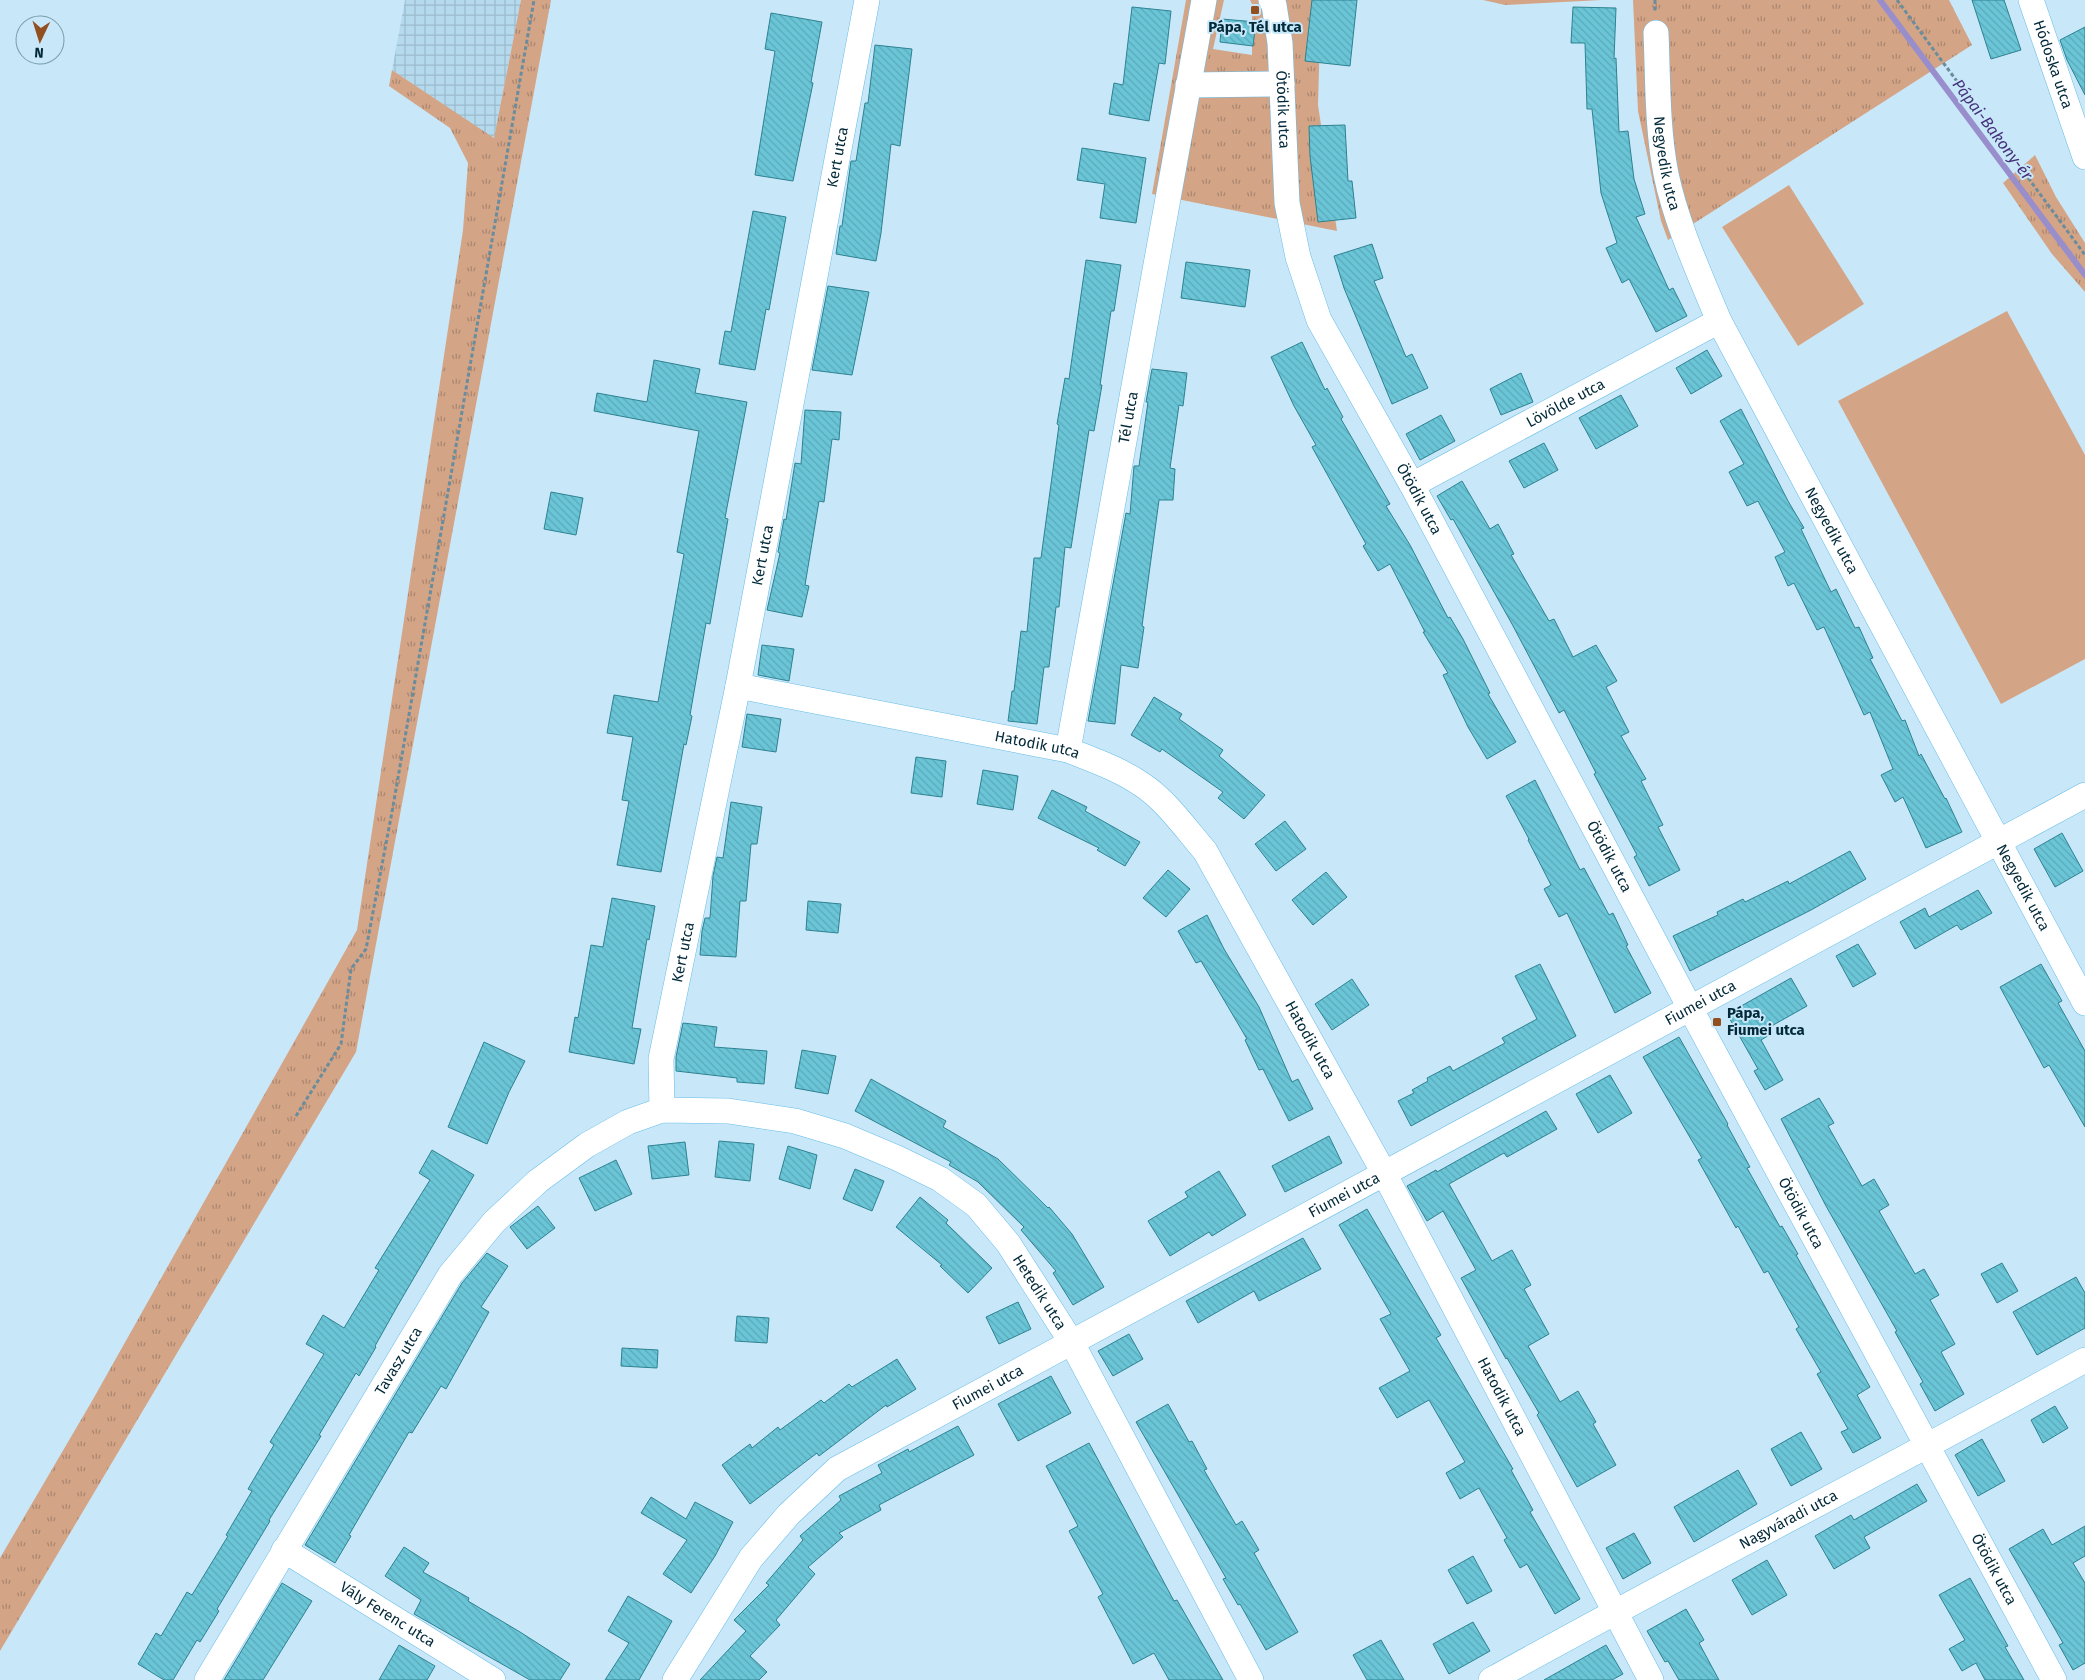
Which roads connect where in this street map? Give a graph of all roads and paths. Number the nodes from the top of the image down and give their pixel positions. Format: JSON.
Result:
{"nodes":[{"id":1,"x":534,"y":0,"type":"edge"},
{"id":2,"x":868,"y":0,"type":"edge"},
{"id":3,"x":1204,"y":0,"type":"edge"},
{"id":4,"x":1271,"y":0,"type":"edge"},
{"id":5,"x":1897,"y":0,"type":"edge"},
{"id":6,"x":2030,"y":0,"type":"edge"},
{"id":7,"x":1656,"y":33,"type":"dead end"},
{"id":8,"x":1282,"y":84,"type":"junction"},
{"id":9,"x":1188,"y":85,"type":"junction"},
{"id":10,"x":2085,"y":157,"type":"edge"},
{"id":11,"x":2085,"y":255,"type":"edge"},
{"id":12,"x":1719,"y":321,"type":"junction"},
{"id":13,"x":1412,"y":485,"type":"junction"},
{"id":14,"x":738,"y":686,"type":"junction"},
{"id":15,"x":1068,"y":750,"type":"junction"},
{"id":16,"x":2085,"y":794,"type":"edge"},
{"id":17,"x":1998,"y":841,"type":"junction"},
{"id":18,"x":2085,"y":1003,"type":"edge"},
{"id":19,"x":1690,"y":1008,"type":"junction"},
{"id":20,"x":662,"y":1110,"type":"junction"},
{"id":21,"x":296,"y":1116,"type":"dead end"},
{"id":22,"x":1384,"y":1173,"type":"junction"},
{"id":23,"x":1072,"y":1343,"type":"junction"},
{"id":24,"x":2085,"y":1360,"type":"edge"},
{"id":25,"x":1928,"y":1447,"type":"junction"},
{"id":26,"x":284,"y":1550,"type":"junction"},
{"id":27,"x":1614,"y":1612,"type":"junction"},
{"id":28,"x":207,"y":1680,"type":"edge"},
{"id":29,"x":493,"y":1680,"type":"edge"},
{"id":30,"x":676,"y":1680,"type":"edge"},
{"id":31,"x":1251,"y":1680,"type":"edge"},
{"id":32,"x":1491,"y":1680,"type":"edge"},
{"id":33,"x":1651,"y":1680,"type":"edge"},
{"id":34,"x":2054,"y":1680,"type":"edge"}],
"edges":[{"from":1,"to":21,"type":"path"},
{"from":2,"to":14,"type":"street","name":"Kert utca"},
{"from":3,"to":9,"type":"street","name":"Tél utca"},
{"from":4,"to":8,"type":"street","name":"Ötödik utca"},
{"from":5,"to":11,"type":"path"},
{"from":6,"to":10,"type":"street","name":"Hódoska utca"},
{"from":7,"to":12,"type":"street","name":"Negyedik utca"},
{"from":8,"to":9,"type":"street"},
{"from":8,"to":13,"type":"street","name":"Ötödik utca"},
{"from":9,"to":15,"type":"street","name":"Tél utca"},
{"from":12,"to":13,"type":"street","name":"Lövölde utca"},
{"from":12,"to":17,"type":"street","name":"Negyedik utca"},
{"from":13,"to":19,"type":"street","name":"Ötödik utca"},
{"from":14,"to":15,"type":"street","name":"Hatodik utca"},
{"from":14,"to":20,"type":"street","name":"Kert utca"},
{"from":15,"to":22,"type":"street","name":"Hatodik utca"},
{"from":16,"to":17,"type":"street","name":"Fiumei utca"},
{"from":17,"to":18,"type":"street","name":"Negyedik utca"},
{"from":17,"to":19,"type":"street","name":"Fiumei utca"},
{"from":19,"to":22,"type":"street","name":"Fiumei utca"},
{"from":19,"to":25,"type":"street","name":"Ötödik utca"},
{"from":20,"to":23,"type":"street","name":"Hetedik utca"},
{"from":20,"to":26,"type":"street","name":"Tavasz utca"},
{"from":22,"to":23,"type":"street","name":"Fiumei utca"},
{"from":22,"to":27,"type":"street","name":"Hatodik utca"},
{"from":23,"to":30,"type":"street","name":"Fiumei utca"},
{"from":23,"to":31,"type":"street","name":"Hetedik utca"},
{"from":24,"to":25,"type":"street","name":"Nagyváradi utca"},
{"from":25,"to":27,"type":"street","name":"Nagyváradi utca"},
{"from":25,"to":34,"type":"street","name":"Ötödik utca"},
{"from":26,"to":28,"type":"street","name":"Tavasz utca"},
{"from":26,"to":29,"type":"street","name":"Vály Ferenc utca"},
{"from":27,"to":32,"type":"street","name":"Nagyváradi utca"},
{"from":27,"to":33,"type":"street","name":"Hatodik utca"}]}
